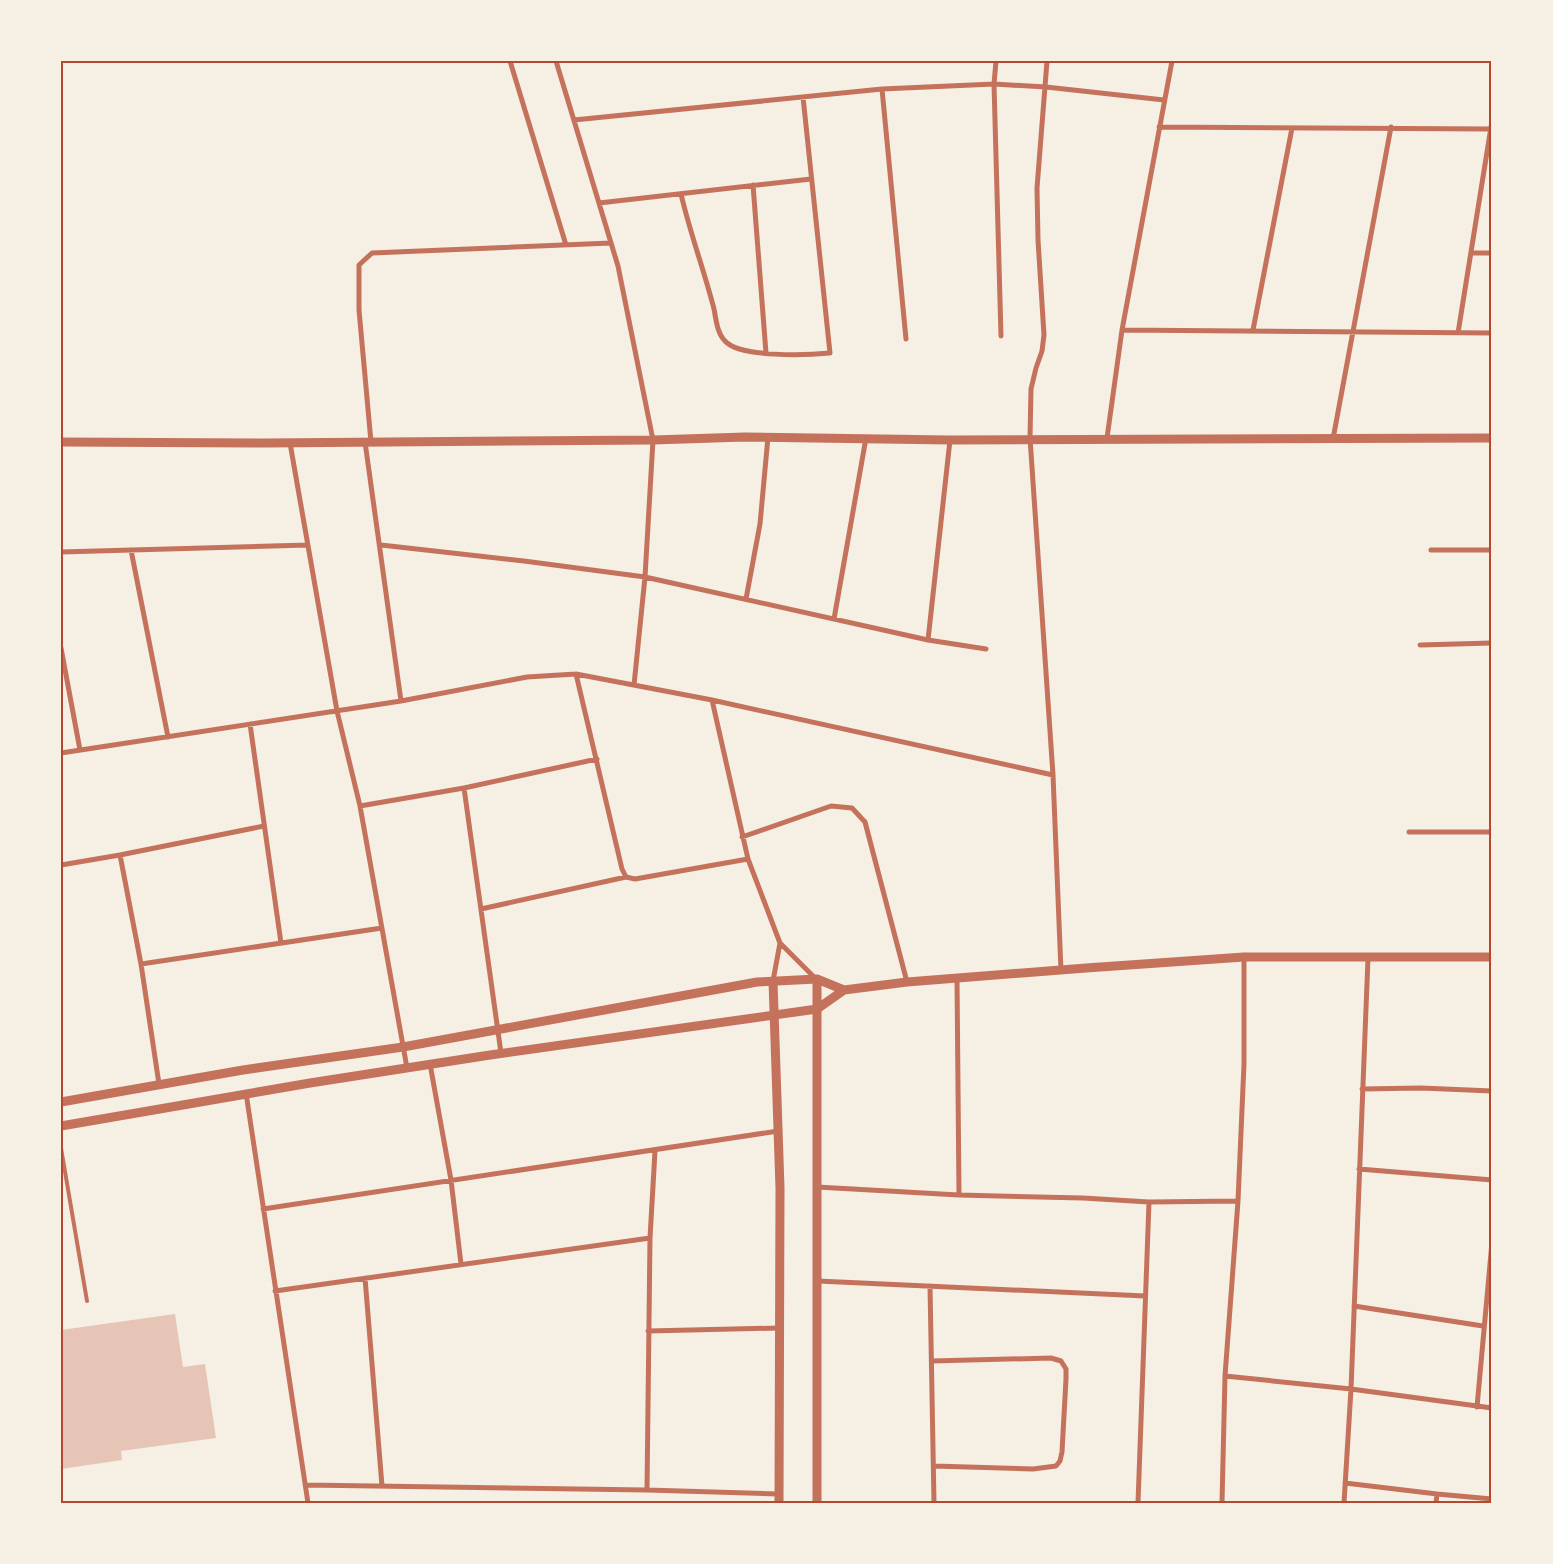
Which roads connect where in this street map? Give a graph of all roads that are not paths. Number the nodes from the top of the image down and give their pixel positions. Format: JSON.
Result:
{"nodes":[{"id":1,"x":510,"y":61,"type":"edge"},
{"id":2,"x":556,"y":61,"type":"edge"},
{"id":3,"x":996,"y":61,"type":"edge"},
{"id":4,"x":1047,"y":61,"type":"edge"},
{"id":5,"x":1172,"y":61,"type":"edge"},
{"id":6,"x":994,"y":84,"type":"junction"},
{"id":7,"x":1046,"y":87,"type":"junction"},
{"id":8,"x":882,"y":89,"type":"junction"},
{"id":9,"x":803,"y":97,"type":"junction"},
{"id":10,"x":1164,"y":100,"type":"junction"},
{"id":11,"x":574,"y":120,"type":"junction"},
{"id":12,"x":1492,"y":121,"type":"edge"},
{"id":13,"x":1159,"y":127,"type":"junction"},
{"id":14,"x":1391,"y":127,"type":"junction"},
{"id":15,"x":1292,"y":128,"type":"junction"},
{"id":16,"x":1491,"y":129,"type":"edge"},
{"id":17,"x":811,"y":179,"type":"junction"},
{"id":18,"x":753,"y":185,"type":"junction"},
{"id":19,"x":682,"y":194,"type":"junction"},
{"id":20,"x":598,"y":203,"type":"junction"},
{"id":21,"x":611,"y":243,"type":"junction"},
{"id":22,"x":566,"y":245,"type":"junction"},
{"id":23,"x":1471,"y":253,"type":"junction"},
{"id":24,"x":1492,"y":254,"type":"edge"},
{"id":25,"x":1122,"y":330,"type":"junction"},
{"id":26,"x":1253,"y":330,"type":"junction"},
{"id":27,"x":1353,"y":332,"type":"junction"},
{"id":28,"x":1458,"y":333,"type":"junction"},
{"id":29,"x":1492,"y":333,"type":"edge"},
{"id":30,"x":1002,"y":336,"type":"dead end"},
{"id":31,"x":906,"y":339,"type":"dead end"},
{"id":32,"x":766,"y":353,"type":"junction"},
{"id":33,"x":768,"y":437,"type":"junction"},
{"id":34,"x":866,"y":438,"type":"junction"},
{"id":35,"x":1030,"y":438,"type":"junction"},
{"id":36,"x":1107,"y":438,"type":"junction"},
{"id":37,"x":1333,"y":438,"type":"junction"},
{"id":38,"x":1492,"y":438,"type":"edge"},
{"id":39,"x":653,"y":440,"type":"junction"},
{"id":40,"x":950,"y":440,"type":"junction"},
{"id":41,"x":61,"y":442,"type":"edge"},
{"id":42,"x":368,"y":442,"type":"junction"},
{"id":43,"x":290,"y":443,"type":"junction"},
{"id":44,"x":308,"y":545,"type":"junction"},
{"id":45,"x":381,"y":545,"type":"junction"},
{"id":46,"x":131,"y":550,"type":"junction"},
{"id":47,"x":1431,"y":550,"type":"dead end"},
{"id":48,"x":1492,"y":550,"type":"edge"},
{"id":49,"x":61,"y":552,"type":"edge"},
{"id":50,"x":645,"y":577,"type":"junction"},
{"id":51,"x":746,"y":599,"type":"junction"},
{"id":52,"x":834,"y":619,"type":"junction"},
{"id":53,"x":928,"y":640,"type":"junction"},
{"id":54,"x":1492,"y":643,"type":"edge"},
{"id":55,"x":1420,"y":644,"type":"dead end"},
{"id":56,"x":61,"y":648,"type":"edge"},
{"id":57,"x":986,"y":649,"type":"dead end"},
{"id":58,"x":62,"y":655,"type":"edge"},
{"id":59,"x":576,"y":674,"type":"junction"},
{"id":60,"x":634,"y":685,"type":"junction"},
{"id":61,"x":712,"y":700,"type":"junction"},
{"id":62,"x":401,"y":701,"type":"junction"},
{"id":63,"x":337,"y":711,"type":"junction"},
{"id":64,"x":250,"y":724,"type":"junction"},
{"id":65,"x":168,"y":737,"type":"junction"},
{"id":66,"x":80,"y":750,"type":"junction"},
{"id":67,"x":61,"y":753,"type":"edge"},
{"id":68,"x":597,"y":758,"type":"junction"},
{"id":69,"x":1053,"y":775,"type":"junction"},
{"id":70,"x":464,"y":788,"type":"junction"},
{"id":71,"x":360,"y":806,"type":"junction"},
{"id":72,"x":264,"y":826,"type":"junction"},
{"id":73,"x":1408,"y":832,"type":"dead end"},
{"id":74,"x":1492,"y":832,"type":"edge"},
{"id":75,"x":742,"y":837,"type":"junction"},
{"id":76,"x":120,"y":855,"type":"junction"},
{"id":77,"x":748,"y":859,"type":"junction"},
{"id":78,"x":61,"y":865,"type":"edge"},
{"id":79,"x":626,"y":877,"type":"junction"},
{"id":80,"x":481,"y":909,"type":"junction"},
{"id":81,"x":382,"y":928,"type":"junction"},
{"id":82,"x":281,"y":943,"type":"junction"},
{"id":83,"x":780,"y":943,"type":"junction"},
{"id":84,"x":1244,"y":957,"type":"junction"},
{"id":85,"x":1492,"y":957,"type":"edge"},
{"id":86,"x":1368,"y":958,"type":"junction"},
{"id":87,"x":141,"y":964,"type":"junction"},
{"id":88,"x":1061,"y":971,"type":"junction"},
{"id":89,"x":817,"y":979,"type":"junction"},
{"id":90,"x":957,"y":979,"type":"junction"},
{"id":91,"x":773,"y":981,"type":"junction"},
{"id":92,"x":907,"y":982,"type":"junction"},
{"id":93,"x":844,"y":990,"type":"junction"},
{"id":94,"x":817,"y":1009,"type":"junction"},
{"id":95,"x":774,"y":1015,"type":"junction"},
{"id":96,"x":498,"y":1031,"type":"junction"},
{"id":97,"x":403,"y":1047,"type":"junction"},
{"id":98,"x":501,"y":1053,"type":"junction"},
{"id":99,"x":430,"y":1064,"type":"junction"},
{"id":100,"x":407,"y":1068,"type":"junction"},
{"id":101,"x":159,"y":1084,"type":"junction"},
{"id":102,"x":1362,"y":1089,"type":"junction"},
{"id":103,"x":1492,"y":1091,"type":"edge"},
{"id":104,"x":246,"y":1093,"type":"junction"},
{"id":105,"x":61,"y":1102,"type":"edge"},
{"id":106,"x":61,"y":1126,"type":"edge"},
{"id":107,"x":778,"y":1131,"type":"junction"},
{"id":108,"x":61,"y":1148,"type":"edge"},
{"id":109,"x":655,"y":1151,"type":"junction"},
{"id":110,"x":1359,"y":1169,"type":"junction"},
{"id":111,"x":451,"y":1180,"type":"junction"},
{"id":112,"x":1492,"y":1180,"type":"edge"},
{"id":113,"x":817,"y":1188,"type":"junction"},
{"id":114,"x":959,"y":1195,"type":"junction"},
{"id":115,"x":1238,"y":1201,"type":"junction"},
{"id":116,"x":1149,"y":1202,"type":"junction"},
{"id":117,"x":263,"y":1209,"type":"junction"},
{"id":118,"x":650,"y":1238,"type":"junction"},
{"id":119,"x":1492,"y":1242,"type":"edge"},
{"id":120,"x":461,"y":1264,"type":"junction"},
{"id":121,"x":365,"y":1278,"type":"junction"},
{"id":122,"x":818,"y":1282,"type":"junction"},
{"id":123,"x":930,"y":1286,"type":"junction"},
{"id":124,"x":275,"y":1291,"type":"junction"},
{"id":125,"x":1145,"y":1296,"type":"junction"},
{"id":126,"x":87,"y":1301,"type":"dead end"},
{"id":127,"x":1354,"y":1306,"type":"junction"},
{"id":128,"x":1484,"y":1326,"type":"junction"},
{"id":129,"x":779,"y":1328,"type":"junction"},
{"id":130,"x":648,"y":1330,"type":"junction"},
{"id":131,"x":932,"y":1361,"type":"junction"},
{"id":132,"x":1225,"y":1376,"type":"junction"},
{"id":133,"x":1351,"y":1389,"type":"junction"},
{"id":134,"x":1476,"y":1406,"type":"junction"},
{"id":135,"x":1492,"y":1408,"type":"edge"},
{"id":136,"x":934,"y":1466,"type":"junction"},
{"id":137,"x":1345,"y":1483,"type":"junction"},
{"id":138,"x":306,"y":1485,"type":"junction"},
{"id":139,"x":382,"y":1486,"type":"junction"},
{"id":140,"x":646,"y":1490,"type":"junction"},
{"id":141,"x":1437,"y":1494,"type":"junction"},
{"id":142,"x":778,"y":1499,"type":"edge"},
{"id":143,"x":1492,"y":1499,"type":"edge"},
{"id":144,"x":308,"y":1503,"type":"edge"},
{"id":145,"x":818,"y":1503,"type":"edge"},
{"id":146,"x":934,"y":1503,"type":"edge"},
{"id":147,"x":1138,"y":1503,"type":"edge"},
{"id":148,"x":1222,"y":1503,"type":"edge"},
{"id":149,"x":1344,"y":1503,"type":"edge"},
{"id":150,"x":1436,"y":1503,"type":"edge"}],
"edges":[{"from":1,"to":22,"type":"street"},
{"from":2,"to":11,"type":"street"},
{"from":3,"to":6,"type":"street"},
{"from":4,"to":7,"type":"street"},
{"from":5,"to":10,"type":"street"},
{"from":6,"to":7,"type":"street"},
{"from":6,"to":8,"type":"street"},
{"from":6,"to":30,"type":"street"},
{"from":7,"to":10,"type":"street"},
{"from":7,"to":35,"type":"street"},
{"from":8,"to":9,"type":"street"},
{"from":8,"to":31,"type":"street"},
{"from":9,"to":11,"type":"street"},
{"from":9,"to":17,"type":"street"},
{"from":10,"to":13,"type":"street"},
{"from":11,"to":20,"type":"street"},
{"from":12,"to":16,"type":"street"},
{"from":13,"to":15,"type":"street"},
{"from":13,"to":25,"type":"street"},
{"from":14,"to":15,"type":"street"},
{"from":14,"to":16,"type":"street"},
{"from":14,"to":27,"type":"street"},
{"from":15,"to":26,"type":"street"},
{"from":16,"to":23,"type":"street"},
{"from":17,"to":18,"type":"street"},
{"from":17,"to":32,"type":"street"},
{"from":18,"to":19,"type":"street"},
{"from":18,"to":32,"type":"street"},
{"from":19,"to":20,"type":"street"},
{"from":19,"to":32,"type":"street"},
{"from":20,"to":21,"type":"street"},
{"from":21,"to":22,"type":"street"},
{"from":21,"to":39,"type":"street"},
{"from":22,"to":42,"type":"street"},
{"from":23,"to":24,"type":"street"},
{"from":23,"to":28,"type":"street"},
{"from":25,"to":26,"type":"street"},
{"from":25,"to":36,"type":"street"},
{"from":26,"to":27,"type":"street"},
{"from":27,"to":28,"type":"street"},
{"from":27,"to":37,"type":"street"},
{"from":28,"to":29,"type":"street"},
{"from":33,"to":34,"type":"street"},
{"from":33,"to":39,"type":"street"},
{"from":33,"to":51,"type":"street"},
{"from":34,"to":40,"type":"street"},
{"from":34,"to":52,"type":"street"},
{"from":35,"to":36,"type":"street"},
{"from":35,"to":40,"type":"street"},
{"from":35,"to":69,"type":"street"},
{"from":36,"to":37,"type":"street"},
{"from":37,"to":38,"type":"street"},
{"from":39,"to":42,"type":"street"},
{"from":39,"to":50,"type":"street"},
{"from":40,"to":53,"type":"street"},
{"from":41,"to":43,"type":"street"},
{"from":42,"to":43,"type":"street"},
{"from":42,"to":45,"type":"street"},
{"from":43,"to":44,"type":"street"},
{"from":44,"to":46,"type":"street"},
{"from":44,"to":63,"type":"street"},
{"from":45,"to":50,"type":"street"},
{"from":45,"to":62,"type":"street"},
{"from":46,"to":49,"type":"street"},
{"from":46,"to":65,"type":"street"},
{"from":47,"to":48,"type":"street"},
{"from":50,"to":51,"type":"street"},
{"from":50,"to":60,"type":"street"},
{"from":51,"to":52,"type":"street"},
{"from":52,"to":53,"type":"street"},
{"from":53,"to":57,"type":"street"},
{"from":54,"to":55,"type":"street"},
{"from":56,"to":58,"type":"street"},
{"from":58,"to":66,"type":"street"},
{"from":59,"to":60,"type":"street"},
{"from":59,"to":62,"type":"street"},
{"from":59,"to":68,"type":"street"},
{"from":60,"to":61,"type":"street"},
{"from":61,"to":69,"type":"street"},
{"from":61,"to":75,"type":"street"},
{"from":62,"to":63,"type":"street"},
{"from":63,"to":64,"type":"street"},
{"from":63,"to":71,"type":"street"},
{"from":64,"to":65,"type":"street"},
{"from":64,"to":72,"type":"street"},
{"from":65,"to":66,"type":"street"},
{"from":66,"to":67,"type":"street"},
{"from":68,"to":70,"type":"street"},
{"from":68,"to":79,"type":"street"},
{"from":69,"to":88,"type":"street"},
{"from":70,"to":71,"type":"street"},
{"from":70,"to":80,"type":"street"},
{"from":71,"to":81,"type":"street"},
{"from":72,"to":76,"type":"street"},
{"from":72,"to":82,"type":"street"},
{"from":73,"to":74,"type":"street"},
{"from":75,"to":77,"type":"street"},
{"from":75,"to":92,"type":"street"},
{"from":76,"to":78,"type":"street"},
{"from":76,"to":87,"type":"street"},
{"from":77,"to":79,"type":"street"},
{"from":77,"to":83,"type":"street"},
{"from":79,"to":80,"type":"street"},
{"from":80,"to":96,"type":"street"},
{"from":81,"to":82,"type":"street"},
{"from":81,"to":97,"type":"street"},
{"from":82,"to":87,"type":"street"},
{"from":83,"to":89,"type":"street"},
{"from":83,"to":91,"type":"street"},
{"from":84,"to":86,"type":"street"},
{"from":84,"to":88,"type":"street"},
{"from":84,"to":115,"type":"street"},
{"from":85,"to":86,"type":"street"},
{"from":86,"to":102,"type":"street"},
{"from":87,"to":101,"type":"street"},
{"from":88,"to":90,"type":"street"},
{"from":89,"to":91,"type":"street"},
{"from":89,"to":93,"type":"street"},
{"from":89,"to":94,"type":"street"},
{"from":90,"to":92,"type":"street"},
{"from":90,"to":114,"type":"street"},
{"from":91,"to":95,"type":"street"},
{"from":91,"to":96,"type":"street"},
{"from":92,"to":93,"type":"street"},
{"from":93,"to":94,"type":"street"},
{"from":94,"to":95,"type":"street"},
{"from":94,"to":113,"type":"street"},
{"from":95,"to":98,"type":"street"},
{"from":95,"to":107,"type":"street"},
{"from":96,"to":97,"type":"street"},
{"from":96,"to":98,"type":"street"},
{"from":97,"to":100,"type":"street"},
{"from":97,"to":101,"type":"street"},
{"from":98,"to":99,"type":"street"},
{"from":99,"to":100,"type":"street"},
{"from":99,"to":111,"type":"street"},
{"from":100,"to":104,"type":"street"},
{"from":101,"to":105,"type":"street"},
{"from":102,"to":103,"type":"street"},
{"from":102,"to":110,"type":"street"},
{"from":104,"to":106,"type":"street"},
{"from":104,"to":117,"type":"street"},
{"from":107,"to":109,"type":"street"},
{"from":107,"to":129,"type":"street"},
{"from":108,"to":126,"type":"lane"},
{"from":109,"to":111,"type":"street"},
{"from":109,"to":118,"type":"street"},
{"from":110,"to":112,"type":"street"},
{"from":110,"to":127,"type":"street"},
{"from":111,"to":117,"type":"street"},
{"from":111,"to":120,"type":"street"},
{"from":113,"to":114,"type":"street"},
{"from":113,"to":122,"type":"street"},
{"from":114,"to":116,"type":"street"},
{"from":115,"to":116,"type":"street"},
{"from":115,"to":132,"type":"street"},
{"from":116,"to":125,"type":"street"},
{"from":117,"to":124,"type":"street"},
{"from":118,"to":120,"type":"street"},
{"from":118,"to":130,"type":"street"},
{"from":119,"to":128,"type":"street"},
{"from":120,"to":121,"type":"street"},
{"from":121,"to":124,"type":"street"},
{"from":121,"to":139,"type":"street"},
{"from":122,"to":123,"type":"street"},
{"from":122,"to":145,"type":"street"},
{"from":123,"to":125,"type":"street"},
{"from":123,"to":131,"type":"street"},
{"from":124,"to":138,"type":"street"},
{"from":125,"to":147,"type":"street"},
{"from":127,"to":128,"type":"street"},
{"from":127,"to":133,"type":"street"},
{"from":128,"to":134,"type":"street"},
{"from":129,"to":130,"type":"street"},
{"from":129,"to":142,"type":"street"},
{"from":130,"to":140,"type":"street"},
{"from":131,"to":136,"type":"street"},
{"from":131,"to":136,"type":"street"},
{"from":132,"to":133,"type":"street"},
{"from":132,"to":148,"type":"street"},
{"from":133,"to":134,"type":"street"},
{"from":133,"to":137,"type":"street"},
{"from":134,"to":135,"type":"street"},
{"from":136,"to":146,"type":"street"},
{"from":137,"to":141,"type":"street"},
{"from":137,"to":149,"type":"street"},
{"from":138,"to":139,"type":"street"},
{"from":138,"to":144,"type":"street"},
{"from":139,"to":140,"type":"street"},
{"from":140,"to":142,"type":"street"},
{"from":141,"to":143,"type":"street"},
{"from":141,"to":150,"type":"street"}]}
